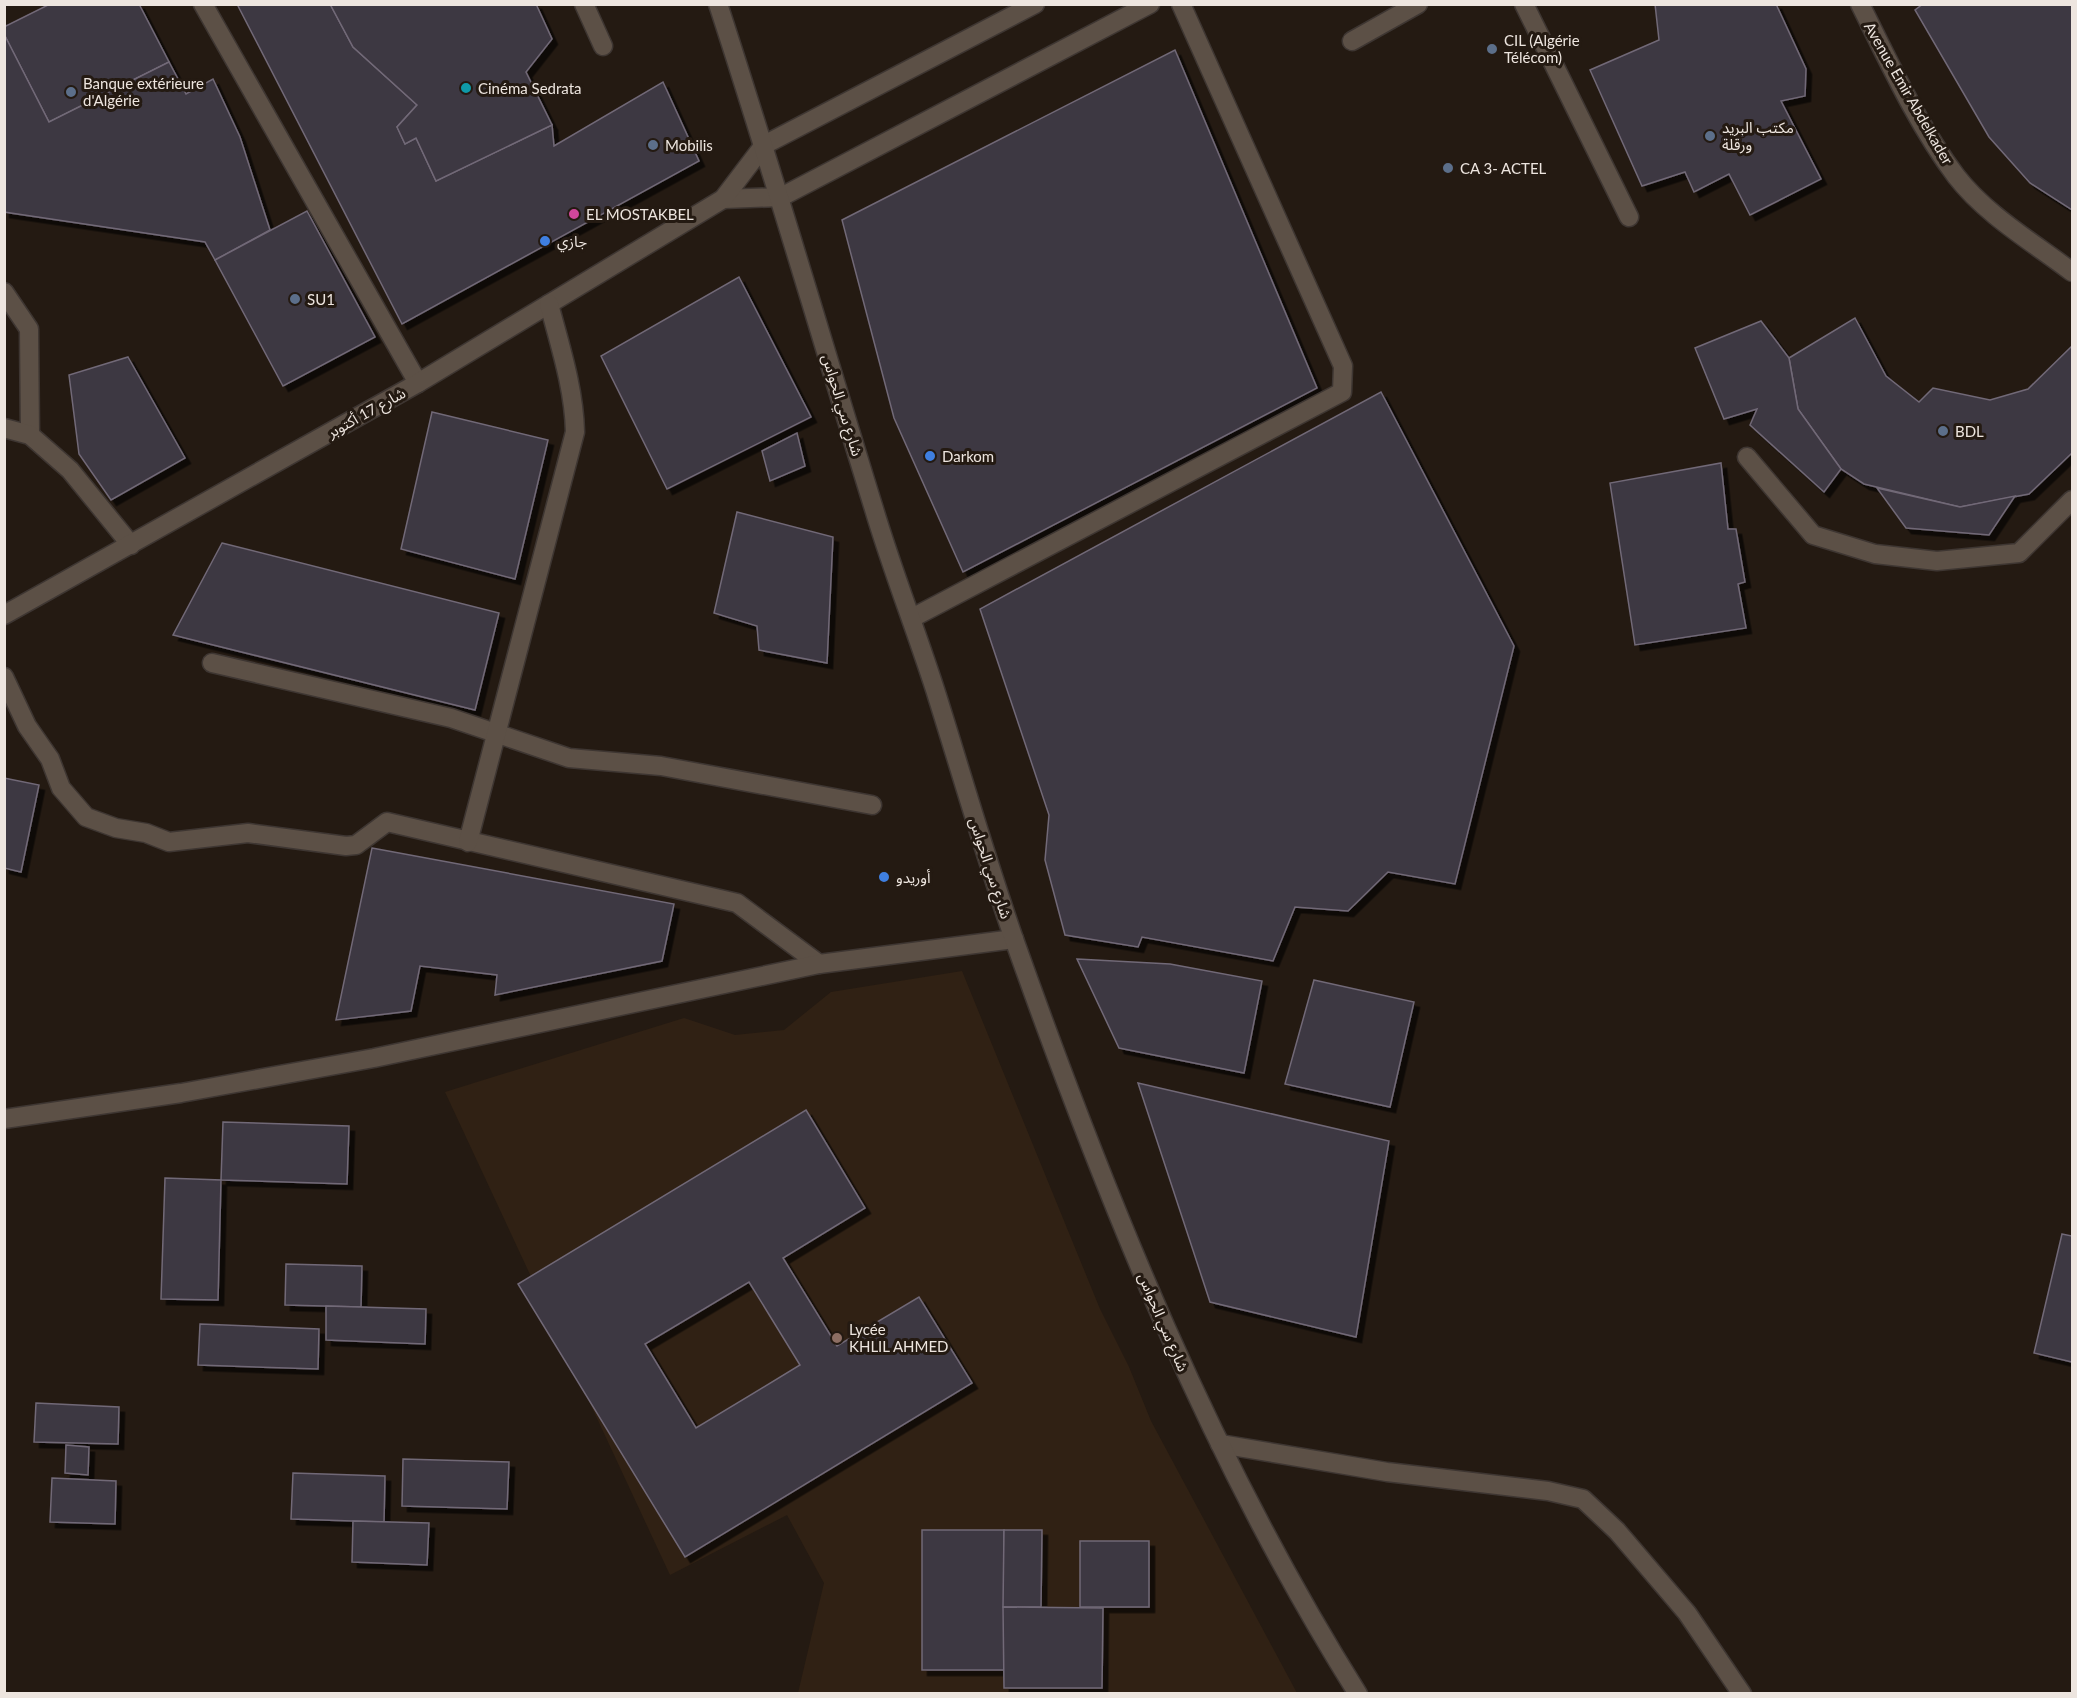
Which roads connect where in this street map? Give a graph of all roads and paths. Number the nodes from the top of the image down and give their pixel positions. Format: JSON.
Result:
{"nodes":[{"id":1,"x":203,"y":4,"type":"edge"},
{"id":2,"x":584,"y":4,"type":"edge"},
{"id":3,"x":718,"y":4,"type":"edge"},
{"id":4,"x":1035,"y":4,"type":"edge"},
{"id":5,"x":1150,"y":4,"type":"edge"},
{"id":6,"x":1181,"y":4,"type":"edge"},
{"id":7,"x":1418,"y":4,"type":"edge"},
{"id":8,"x":1524,"y":4,"type":"edge"},
{"id":9,"x":1860,"y":4,"type":"edge"},
{"id":10,"x":1352,"y":41,"type":"dead end"},
{"id":11,"x":603,"y":46,"type":"dead end"},
{"id":12,"x":764,"y":146,"type":"junction"},
{"id":13,"x":781,"y":197,"type":"junction"},
{"id":14,"x":723,"y":199,"type":"junction"},
{"id":15,"x":1629,"y":217,"type":"dead end"},
{"id":16,"x":2073,"y":272,"type":"edge"},
{"id":17,"x":4,"y":292,"type":"edge"},
{"id":18,"x":549,"y":304,"type":"junction"},
{"id":19,"x":418,"y":383,"type":"junction"},
{"id":20,"x":4,"y":428,"type":"edge"},
{"id":21,"x":30,"y":435,"type":"junction"},
{"id":22,"x":1746,"y":457,"type":"dead end"},
{"id":23,"x":2073,"y":500,"type":"edge"},
{"id":24,"x":131,"y":545,"type":"junction"},
{"id":25,"x":4,"y":615,"type":"edge"},
{"id":26,"x":912,"y":618,"type":"junction"},
{"id":27,"x":213,"y":663,"type":"dead end"},
{"id":28,"x":4,"y":677,"type":"edge"},
{"id":29,"x":495,"y":735,"type":"junction"},
{"id":30,"x":872,"y":805,"type":"dead end"},
{"id":31,"x":468,"y":842,"type":"junction"},
{"id":32,"x":1014,"y":939,"type":"junction"},
{"id":33,"x":819,"y":964,"type":"junction"},
{"id":34,"x":5,"y":1117,"type":"edge"},
{"id":35,"x":1220,"y":1444,"type":"junction"},
{"id":36,"x":1358,"y":1694,"type":"edge"},
{"id":37,"x":1742,"y":1694,"type":"edge"}],
"edges":[{"from":1,"to":19,"type":"street"},
{"from":2,"to":11,"type":"street"},
{"from":3,"to":12,"type":"street","name":"شارع سي الحواس"},
{"from":4,"to":12,"type":"street"},
{"from":5,"to":13,"type":"street"},
{"from":6,"to":26,"type":"street"},
{"from":7,"to":10,"type":"street"},
{"from":8,"to":15,"type":"street"},
{"from":9,"to":16,"type":"street","name":"Avenue Emir Abdelkader"},
{"from":12,"to":13,"type":"street","name":"شارع سي الحواس"},
{"from":12,"to":14,"type":"street"},
{"from":13,"to":14,"type":"street"},
{"from":13,"to":26,"type":"street","name":"شارع سي الحواس"},
{"from":14,"to":18,"type":"street","name":"شارع 17 أكتوبر"},
{"from":17,"to":21,"type":"street"},
{"from":18,"to":19,"type":"street","name":"شارع 17 أكتوبر"},
{"from":18,"to":29,"type":"street"},
{"from":19,"to":24,"type":"street","name":"شارع 17 أكتوبر"},
{"from":20,"to":21,"type":"street"},
{"from":21,"to":24,"type":"street"},
{"from":22,"to":23,"type":"street"},
{"from":24,"to":25,"type":"street","name":"شارع 17 أكتوبر"},
{"from":26,"to":32,"type":"street","name":"شارع سي الحواس"},
{"from":27,"to":29,"type":"street"},
{"from":28,"to":31,"type":"street"},
{"from":29,"to":30,"type":"street"},
{"from":29,"to":31,"type":"street"},
{"from":31,"to":33,"type":"street"},
{"from":32,"to":33,"type":"street"},
{"from":32,"to":35,"type":"street","name":"شارع سي الحواس"},
{"from":33,"to":34,"type":"street"},
{"from":35,"to":36,"type":"street","name":"شارع سي الحواس"},
{"from":35,"to":37,"type":"street"}]}
